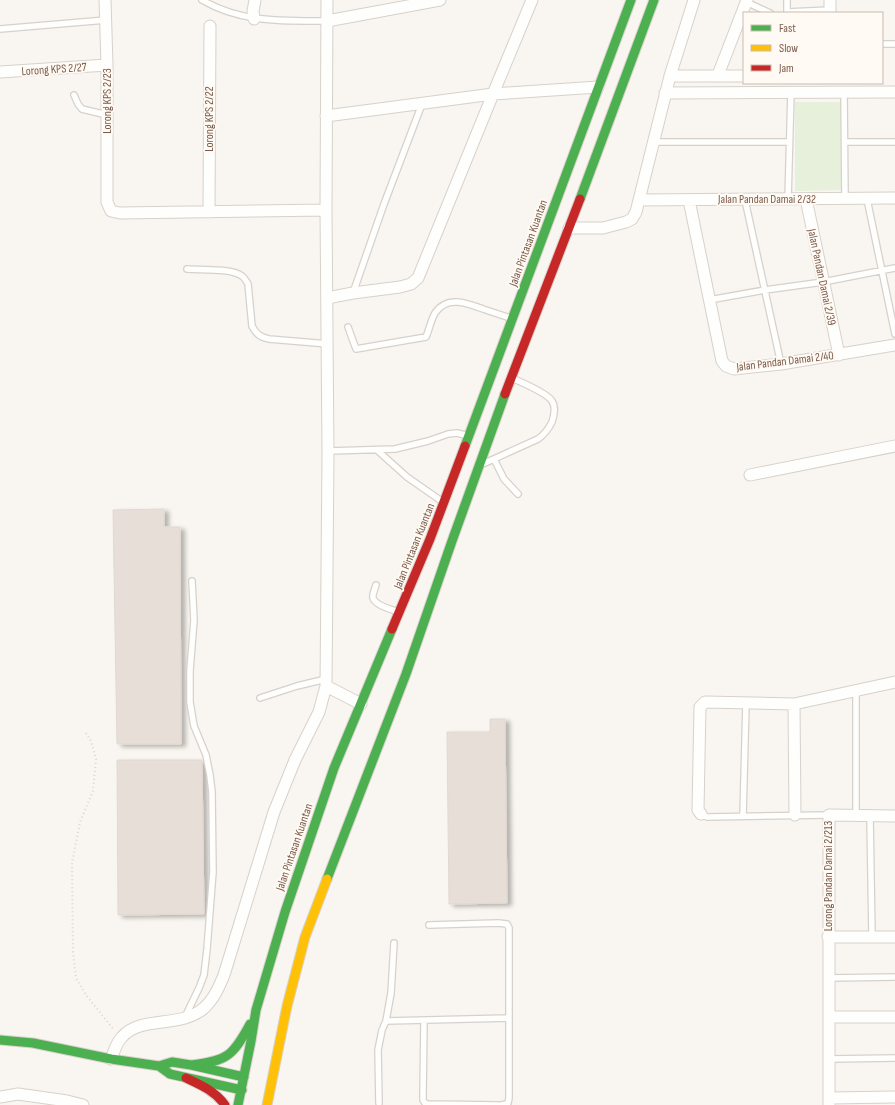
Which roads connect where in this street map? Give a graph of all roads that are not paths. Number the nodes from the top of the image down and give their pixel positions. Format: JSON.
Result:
{"nodes":[{"id":1,"x":105,"y":0,"type":"edge"},
{"id":2,"x":202,"y":0,"type":"edge"},
{"id":3,"x":255,"y":0,"type":"edge"},
{"id":4,"x":327,"y":0,"type":"edge"},
{"id":5,"x":440,"y":0,"type":"edge"},
{"id":6,"x":532,"y":0,"type":"edge"},
{"id":7,"x":631,"y":0,"type":"edge"},
{"id":8,"x":654,"y":0,"type":"edge"},
{"id":9,"x":694,"y":0,"type":"edge"},
{"id":10,"x":787,"y":0,"type":"edge"},
{"id":11,"x":747,"y":1,"type":"edge"},
{"id":12,"x":830,"y":8,"type":"edge"},
{"id":13,"x":768,"y":12,"type":"edge"},
{"id":14,"x":786,"y":12,"type":"edge"},
{"id":15,"x":254,"y":19,"type":"junction"},
{"id":16,"x":106,"y":20,"type":"junction"},
{"id":17,"x":327,"y":21,"type":"junction"},
{"id":18,"x":210,"y":26,"type":"dead end"},
{"id":19,"x":0,"y":29,"type":"edge"},
{"id":20,"x":883,"y":44,"type":"edge"},
{"id":21,"x":895,"y":44,"type":"edge"},
{"id":22,"x":107,"y":65,"type":"junction"},
{"id":23,"x":0,"y":72,"type":"edge"},
{"id":24,"x":670,"y":76,"type":"junction"},
{"id":25,"x":718,"y":76,"type":"junction"},
{"id":26,"x":743,"y":76,"type":"edge"},
{"id":27,"x":598,"y":87,"type":"junction"},
{"id":28,"x":831,"y":88,"type":"edge"},
{"id":29,"x":791,"y":92,"type":"junction"},
{"id":30,"x":844,"y":92,"type":"junction"},
{"id":31,"x":895,"y":92,"type":"edge"},
{"id":32,"x":665,"y":93,"type":"junction"},
{"id":33,"x":493,"y":94,"type":"junction"},
{"id":34,"x":74,"y":95,"type":"dead end"},
{"id":35,"x":422,"y":103,"type":"junction"},
{"id":36,"x":108,"y":116,"type":"junction"},
{"id":37,"x":326,"y":116,"type":"junction"},
{"id":38,"x":653,"y":142,"type":"junction"},
{"id":39,"x":789,"y":142,"type":"junction"},
{"id":40,"x":845,"y":142,"type":"junction"},
{"id":41,"x":895,"y":142,"type":"edge"},
{"id":42,"x":895,"y":198,"type":"edge"},
{"id":43,"x":788,"y":199,"type":"junction"},
{"id":44,"x":806,"y":199,"type":"junction"},
{"id":45,"x":845,"y":199,"type":"junction"},
{"id":46,"x":867,"y":199,"type":"junction"},
{"id":47,"x":639,"y":200,"type":"junction"},
{"id":48,"x":689,"y":200,"type":"junction"},
{"id":49,"x":745,"y":200,"type":"junction"},
{"id":50,"x":326,"y":210,"type":"junction"},
{"id":51,"x":209,"y":212,"type":"junction"},
{"id":52,"x":569,"y":228,"type":"junction"},
{"id":53,"x":895,"y":268,"type":"edge"},
{"id":54,"x":187,"y":269,"type":"dead end"},
{"id":55,"x":882,"y":271,"type":"junction"},
{"id":56,"x":823,"y":282,"type":"junction"},
{"id":57,"x":765,"y":290,"type":"junction"},
{"id":58,"x":353,"y":293,"type":"junction"},
{"id":59,"x":327,"y":298,"type":"junction"},
{"id":60,"x":710,"y":300,"type":"junction"},
{"id":61,"x":512,"y":319,"type":"junction"},
{"id":62,"x":348,"y":327,"type":"dead end"},
{"id":63,"x":895,"y":334,"type":"edge"},
{"id":64,"x":328,"y":344,"type":"junction"},
{"id":65,"x":895,"y":345,"type":"edge"},
{"id":66,"x":839,"y":355,"type":"junction"},
{"id":67,"x":781,"y":364,"type":"junction"},
{"id":68,"x":512,"y":378,"type":"junction"},
{"id":69,"x":469,"y":435,"type":"junction"},
{"id":70,"x":895,"y":446,"type":"edge"},
{"id":71,"x":377,"y":450,"type":"junction"},
{"id":72,"x":328,"y":451,"type":"junction"},
{"id":73,"x":494,"y":459,"type":"junction"},
{"id":74,"x":479,"y":466,"type":"junction"},
{"id":75,"x":750,"y":475,"type":"dead end"},
{"id":76,"x":518,"y":494,"type":"dead end"},
{"id":77,"x":444,"y":502,"type":"junction"},
{"id":78,"x":192,"y":581,"type":"dead end"},
{"id":79,"x":376,"y":585,"type":"dead end"},
{"id":80,"x":400,"y":613,"type":"junction"},
{"id":81,"x":326,"y":682,"type":"junction"},
{"id":82,"x":895,"y":682,"type":"edge"},
{"id":83,"x":856,"y":690,"type":"junction"},
{"id":84,"x":260,"y":698,"type":"dead end"},
{"id":85,"x":746,"y":703,"type":"junction"},
{"id":86,"x":361,"y":704,"type":"junction"},
{"id":87,"x":794,"y":704,"type":"junction"},
{"id":88,"x":701,"y":814,"type":"joint"},
{"id":89,"x":795,"y":815,"type":"junction"},
{"id":90,"x":828,"y":815,"type":"junction"},
{"id":91,"x":856,"y":815,"type":"junction"},
{"id":92,"x":743,"y":816,"type":"junction"},
{"id":93,"x":870,"y":816,"type":"junction"},
{"id":94,"x":895,"y":816,"type":"edge"},
{"id":95,"x":429,"y":925,"type":"dead end"},
{"id":96,"x":872,"y":937,"type":"junction"},
{"id":97,"x":895,"y":937,"type":"edge"},
{"id":98,"x":828,"y":938,"type":"junction"},
{"id":99,"x":394,"y":943,"type":"dead end"},
{"id":100,"x":895,"y":977,"type":"edge"},
{"id":101,"x":828,"y":978,"type":"junction"},
{"id":102,"x":256,"y":1010,"type":"junction"},
{"id":103,"x":828,"y":1017,"type":"junction"},
{"id":104,"x":895,"y":1017,"type":"edge"},
{"id":105,"x":509,"y":1018,"type":"junction"},
{"id":106,"x":184,"y":1019,"type":"junction"},
{"id":107,"x":424,"y":1020,"type":"junction"},
{"id":108,"x":386,"y":1021,"type":"junction"},
{"id":109,"x":281,"y":1035,"type":"junction"},
{"id":110,"x":0,"y":1040,"type":"edge"},
{"id":111,"x":269,"y":1045,"type":"dead end"},
{"id":112,"x":895,"y":1058,"type":"edge"},
{"id":113,"x":111,"y":1059,"type":"junction"},
{"id":114,"x":276,"y":1060,"type":"junction"},
{"id":115,"x":828,"y":1060,"type":"junction"},
{"id":116,"x":191,"y":1065,"type":"junction"},
{"id":117,"x":159,"y":1066,"type":"junction"},
{"id":118,"x":244,"y":1077,"type":"junction"},
{"id":119,"x":186,"y":1078,"type":"junction"},
{"id":120,"x":262,"y":1078,"type":"dead end"},
{"id":121,"x":242,"y":1090,"type":"junction"},
{"id":122,"x":0,"y":1097,"type":"edge"},
{"id":123,"x":895,"y":1097,"type":"edge"},
{"id":124,"x":829,"y":1101,"type":"edge"},
{"id":125,"x":264,"y":1102,"type":"edge"},
{"id":126,"x":379,"y":1103,"type":"dead end"},
{"id":127,"x":83,"y":1105,"type":"edge"},
{"id":128,"x":224,"y":1105,"type":"edge"},
{"id":129,"x":238,"y":1105,"type":"edge"},
{"id":130,"x":500,"y":1105,"type":"edge"}],
"edges":[{"from":1,"to":16,"type":"street","name":"Lorong KPS 2/23"},
{"from":2,"to":15,"type":"lane"},
{"from":3,"to":15,"type":"street"},
{"from":4,"to":17,"type":"street"},
{"from":5,"to":17,"type":"street"},
{"from":6,"to":33,"type":"street"},
{"from":7,"to":27,"type":"main road","name":"Jalan Pintasan Kuantan"},
{"from":8,"to":52,"type":"main road"},
{"from":9,"to":24,"type":"street"},
{"from":10,"to":14,"type":"lane"},
{"from":11,"to":13,"type":"lane"},
{"from":11,"to":25,"type":"street"},
{"from":12,"to":14,"type":"lane"},
{"from":15,"to":17,"type":"lane"},
{"from":16,"to":19,"type":"lane"},
{"from":16,"to":22,"type":"street","name":"Lorong KPS 2/23"},
{"from":17,"to":37,"type":"street"},
{"from":18,"to":51,"type":"street","name":"Lorong KPS 2/22"},
{"from":20,"to":21,"type":"lane"},
{"from":22,"to":23,"type":"street","name":"Lorong KPS 2/27"},
{"from":22,"to":36,"type":"street","name":"Lorong KPS 2/23"},
{"from":24,"to":25,"type":"street"},
{"from":24,"to":32,"type":"street"},
{"from":25,"to":26,"type":"street"},
{"from":27,"to":33,"type":"street"},
{"from":27,"to":61,"type":"main road","name":"Jalan Pintasan Kuantan"},
{"from":28,"to":29,"type":"street"},
{"from":28,"to":30,"type":"street"},
{"from":29,"to":32,"type":"street"},
{"from":29,"to":39,"type":"lane"},
{"from":30,"to":31,"type":"street"},
{"from":30,"to":40,"type":"lane"},
{"from":32,"to":38,"type":"street"},
{"from":33,"to":35,"type":"street"},
{"from":33,"to":58,"type":"street"},
{"from":34,"to":36,"type":"lane"},
{"from":35,"to":37,"type":"street"},
{"from":35,"to":58,"type":"lane"},
{"from":36,"to":51,"type":"street","name":"Lorong KPS 2/23"},
{"from":37,"to":50,"type":"street"},
{"from":38,"to":39,"type":"lane"},
{"from":38,"to":47,"type":"street"},
{"from":39,"to":43,"type":"lane"},
{"from":40,"to":41,"type":"lane"},
{"from":40,"to":45,"type":"lane"},
{"from":42,"to":46,"type":"street","name":"Jalan Pandan Damai 2/32"},
{"from":43,"to":44,"type":"street","name":"Jalan Pandan Damai 2/32"},
{"from":43,"to":49,"type":"street","name":"Jalan Pandan Damai 2/32"},
{"from":44,"to":45,"type":"street","name":"Jalan Pandan Damai 2/32"},
{"from":44,"to":56,"type":"street","name":"Jalan Pandan Damai 2/39"},
{"from":45,"to":46,"type":"street","name":"Jalan Pandan Damai 2/32"},
{"from":46,"to":55,"type":"lane"},
{"from":47,"to":48,"type":"street","name":"Jalan Pandan Damai 2/32"},
{"from":47,"to":52,"type":"street"},
{"from":48,"to":49,"type":"street","name":"Jalan Pandan Damai 2/32"},
{"from":48,"to":60,"type":"street","name":"Jalan Pandan Damai 2/40"},
{"from":49,"to":57,"type":"lane"},
{"from":50,"to":51,"type":"street"},
{"from":50,"to":59,"type":"street"},
{"from":52,"to":68,"type":"main road"},
{"from":53,"to":55,"type":"lane"},
{"from":54,"to":64,"type":"lane"},
{"from":55,"to":56,"type":"lane"},
{"from":55,"to":63,"type":"lane"},
{"from":56,"to":57,"type":"lane"},
{"from":56,"to":66,"type":"street","name":"Jalan Pandan Damai 2/39"},
{"from":57,"to":60,"type":"lane"},
{"from":57,"to":67,"type":"lane"},
{"from":58,"to":59,"type":"street"},
{"from":59,"to":64,"type":"street"},
{"from":60,"to":67,"type":"street","name":"Jalan Pandan Damai 2/40"},
{"from":61,"to":62,"type":"lane"},
{"from":61,"to":69,"type":"main road","name":"Jalan Pintasan Kuantan"},
{"from":64,"to":72,"type":"street"},
{"from":65,"to":66,"type":"street","name":"Jalan Pandan Damai 2/40"},
{"from":66,"to":67,"type":"street","name":"Jalan Pandan Damai 2/40"},
{"from":68,"to":73,"type":"lane"},
{"from":68,"to":74,"type":"main road"},
{"from":69,"to":71,"type":"lane"},
{"from":69,"to":77,"type":"main road","name":"Jalan Pintasan Kuantan"},
{"from":70,"to":75,"type":"street"},
{"from":71,"to":72,"type":"lane"},
{"from":71,"to":77,"type":"lane"},
{"from":72,"to":81,"type":"street"},
{"from":73,"to":74,"type":"lane"},
{"from":73,"to":76,"type":"lane"},
{"from":74,"to":109,"type":"main road"},
{"from":77,"to":80,"type":"main road","name":"Jalan Pintasan Kuantan"},
{"from":78,"to":106,"type":"lane"},
{"from":79,"to":80,"type":"lane"},
{"from":80,"to":86,"type":"main road","name":"Jalan Pintasan Kuantan"},
{"from":81,"to":84,"type":"lane"},
{"from":81,"to":86,"type":"street"},
{"from":81,"to":106,"type":"street"},
{"from":82,"to":83,"type":"street"},
{"from":83,"to":87,"type":"street"},
{"from":83,"to":91,"type":"lane"},
{"from":85,"to":87,"type":"street"},
{"from":85,"to":88,"type":"street"},
{"from":85,"to":92,"type":"lane"},
{"from":86,"to":102,"type":"main road","name":"Jalan Pintasan Kuantan"},
{"from":87,"to":89,"type":"street"},
{"from":88,"to":92,"type":"lane"},
{"from":89,"to":90,"type":"lane"},
{"from":89,"to":92,"type":"lane"},
{"from":90,"to":91,"type":"street"},
{"from":90,"to":98,"type":"street","name":"Lorong Pandan Damai 2/213"},
{"from":91,"to":93,"type":"street"},
{"from":93,"to":94,"type":"street"},
{"from":93,"to":96,"type":"lane"},
{"from":95,"to":105,"type":"lane"},
{"from":96,"to":97,"type":"street"},
{"from":96,"to":98,"type":"street"},
{"from":98,"to":101,"type":"street","name":"Lorong Pandan Damai 2/213"},
{"from":99,"to":108,"type":"lane"},
{"from":100,"to":101,"type":"lane"},
{"from":101,"to":103,"type":"street","name":"Lorong Pandan Damai 2/213"},
{"from":102,"to":116,"type":"main road"},
{"from":102,"to":118,"type":"main road","name":"Jalan Pintasan Kuantan"},
{"from":103,"to":104,"type":"street"},
{"from":103,"to":115,"type":"street","name":"Lorong Pandan Damai 2/213"},
{"from":105,"to":107,"type":"lane"},
{"from":105,"to":130,"type":"lane"},
{"from":106,"to":113,"type":"street"},
{"from":107,"to":108,"type":"lane"},
{"from":107,"to":130,"type":"lane"},
{"from":108,"to":126,"type":"lane"},
{"from":109,"to":111,"type":"main road"},
{"from":109,"to":114,"type":"main road"},
{"from":110,"to":113,"type":"main road"},
{"from":112,"to":115,"type":"lane"},
{"from":113,"to":117,"type":"main road"},
{"from":114,"to":120,"type":"main road"},
{"from":114,"to":125,"type":"main road"},
{"from":115,"to":124,"type":"street","name":"Lorong Pandan Damai 2/213"},
{"from":116,"to":117,"type":"main road"},
{"from":116,"to":118,"type":"main road"},
{"from":117,"to":119,"type":"main road"},
{"from":118,"to":121,"type":"main road","name":"Jalan Pintasan Kuantan"},
{"from":119,"to":121,"type":"main road"},
{"from":119,"to":128,"type":"main road"},
{"from":121,"to":129,"type":"main road"},
{"from":122,"to":127,"type":"street"},
{"from":123,"to":124,"type":"street"}]}
